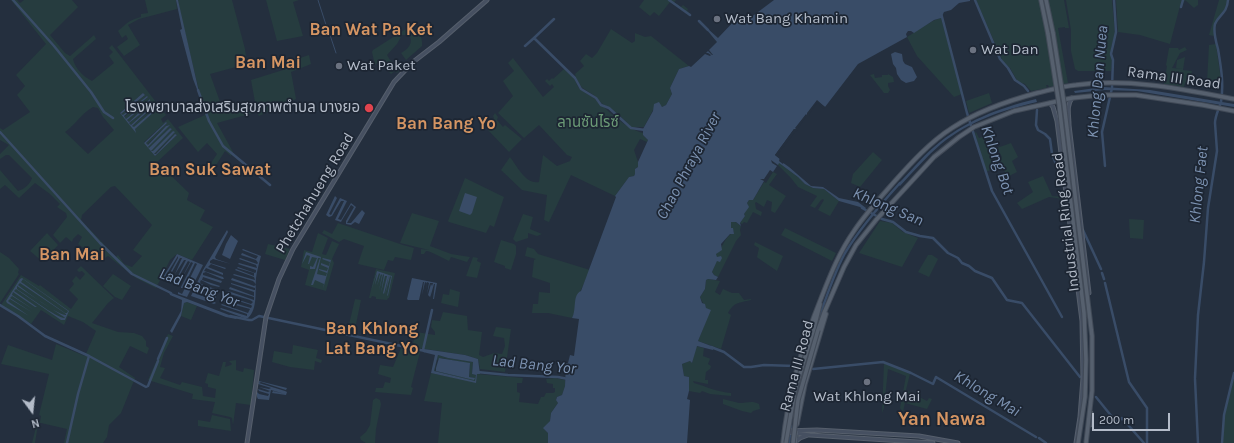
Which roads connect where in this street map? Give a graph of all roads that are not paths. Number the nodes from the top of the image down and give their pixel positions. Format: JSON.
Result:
{"nodes":[{"id":1,"x":487,"y":0,"type":"edge"},
{"id":2,"x":1041,"y":0,"type":"edge"},
{"id":3,"x":1046,"y":0,"type":"edge"},
{"id":4,"x":1072,"y":98,"type":"junction"},
{"id":5,"x":1234,"y":99,"type":"edge"},
{"id":6,"x":1050,"y":103,"type":"junction"},
{"id":7,"x":1234,"y":111,"type":"edge"},
{"id":8,"x":1069,"y":125,"type":"junction"},
{"id":9,"x":1057,"y":127,"type":"junction"},
{"id":10,"x":1087,"y":278,"type":"junction"},
{"id":11,"x":1077,"y":280,"type":"junction"},
{"id":12,"x":831,"y":296,"type":"junction"},
{"id":13,"x":821,"y":297,"type":"junction"},
{"id":14,"x":788,"y":405,"type":"junction"},
{"id":15,"x":800,"y":407,"type":"junction"},
{"id":16,"x":797,"y":420,"type":"junction"},
{"id":17,"x":808,"y":430,"type":"junction"},
{"id":18,"x":787,"y":431,"type":"junction"},
{"id":19,"x":794,"y":432,"type":"junction"},
{"id":20,"x":874,"y":433,"type":"junction"},
{"id":21,"x":810,"y":435,"type":"junction"},
{"id":22,"x":892,"y":440,"type":"junction"},
{"id":23,"x":247,"y":443,"type":"edge"},
{"id":24,"x":783,"y":443,"type":"edge"},
{"id":25,"x":786,"y":443,"type":"edge"},
{"id":26,"x":794,"y":443,"type":"edge"},
{"id":27,"x":933,"y":443,"type":"edge"},
{"id":28,"x":958,"y":443,"type":"edge"},
{"id":29,"x":1077,"y":443,"type":"edge"},
{"id":30,"x":1086,"y":443,"type":"edge"}],
"edges":[{"from":1,"to":23,"type":"main road","name":"Phetchahueng Road"},
{"from":2,"to":29,"type":"main road","name":"Industrial Ring Road","bridge":true},
{"from":3,"to":30,"type":"main road","name":"Industrial Ring Road","bridge":true},
{"from":4,"to":6,"type":"main road","name":"Rama III Road"},
{"from":4,"to":7,"type":"main road","name":"Rama III Road"},
{"from":4,"to":8,"type":"main road","name":"Industrial Ring Road"},
{"from":5,"to":13,"type":"main road","name":"Rama III Road"},
{"from":6,"to":9,"type":"main road","name":"Industrial Ring Road"},
{"from":6,"to":12,"type":"main road","name":"Rama III Road"},
{"from":8,"to":9,"type":"main road"},
{"from":8,"to":10,"type":"main road","name":"Industrial Ring Road"},
{"from":9,"to":11,"type":"main road","name":"Industrial Ring Road"},
{"from":10,"to":11,"type":"main road"},
{"from":10,"to":30,"type":"main road","name":"Industrial Ring Road"},
{"from":11,"to":29,"type":"main road","name":"Industrial Ring Road"},
{"from":12,"to":15,"type":"main road","name":"Rama III Road"},
{"from":12,"to":26,"type":"main road","name":"Rama III Road","bridge":true},
{"from":13,"to":14,"type":"main road","name":"Rama III Road"},
{"from":13,"to":25,"type":"main road","name":"Rama III Road","bridge":true},
{"from":14,"to":15,"type":"main road"},
{"from":14,"to":18,"type":"main road","name":"Rama III Road"},
{"from":15,"to":16,"type":"main road","name":"Rama III Road"},
{"from":16,"to":17,"type":"main road"},
{"from":16,"to":19,"type":"main road","name":"Rama III Road"},
{"from":17,"to":19,"type":"main road"},
{"from":17,"to":20,"type":"main road"},
{"from":18,"to":19,"type":"main road","bridge":true},
{"from":18,"to":24,"type":"main road","name":"Rama III Road"},
{"from":19,"to":21,"type":"main road"},
{"from":19,"to":26,"type":"main road","name":"Rama III Road"},
{"from":20,"to":22,"type":"main road"},
{"from":20,"to":28,"type":"main road"},
{"from":21,"to":22,"type":"main road"},
{"from":21,"to":26,"type":"main road"},
{"from":22,"to":27,"type":"main road"}]}
